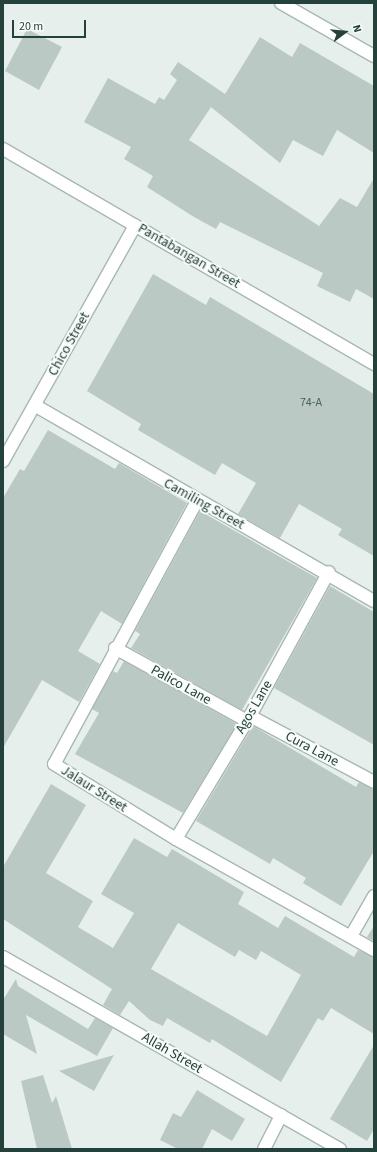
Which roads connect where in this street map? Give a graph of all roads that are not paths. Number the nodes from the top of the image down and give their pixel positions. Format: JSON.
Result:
{"nodes":[{"id":1,"x":281,"y":3,"type":"edge"},
{"id":2,"x":374,"y":56,"type":"edge"},
{"id":3,"x":3,"y":149,"type":"edge"},
{"id":4,"x":135,"y":226,"type":"junction"},
{"id":5,"x":374,"y":364,"type":"edge"},
{"id":6,"x":36,"y":406,"type":"junction"},
{"id":7,"x":3,"y":461,"type":"edge"},
{"id":8,"x":197,"y":501,"type":"junction"},
{"id":9,"x":329,"y":572,"type":"junction"},
{"id":10,"x":374,"y":600,"type":"edge"},
{"id":11,"x":114,"y":648,"type":"junction"},
{"id":12,"x":249,"y":719,"type":"junction"},
{"id":13,"x":374,"y":782,"type":"edge"},
{"id":14,"x":176,"y":839,"type":"junction"},
{"id":15,"x":374,"y":896,"type":"edge"},
{"id":16,"x":351,"y":936,"type":"junction"},
{"id":17,"x":374,"y":950,"type":"edge"},
{"id":18,"x":3,"y":957,"type":"edge"},
{"id":19,"x":281,"y":1115,"type":"junction"},
{"id":20,"x":264,"y":1149,"type":"edge"},
{"id":21,"x":340,"y":1149,"type":"edge"}],
"edges":[{"from":1,"to":2,"type":"street"},
{"from":3,"to":4,"type":"street","name":"Pantabangan Street"},
{"from":4,"to":5,"type":"street","name":"Pantabangan Street"},
{"from":4,"to":6,"type":"street","name":"Chico Street"},
{"from":6,"to":7,"type":"street","name":"Chico Street"},
{"from":6,"to":8,"type":"street","name":"Camiling Street"},
{"from":8,"to":9,"type":"street","name":"Camiling Street"},
{"from":8,"to":11,"type":"street","name":"Jalaur Street"},
{"from":9,"to":10,"type":"street","name":"Camiling Street"},
{"from":9,"to":12,"type":"street","name":"Agos Lane"},
{"from":11,"to":12,"type":"street","name":"Palico Lane"},
{"from":11,"to":14,"type":"street","name":"Jalaur Street"},
{"from":12,"to":13,"type":"street","name":"Cura Lane"},
{"from":12,"to":14,"type":"street","name":"Agos Lane"},
{"from":14,"to":16,"type":"street","name":"Jalaur Street"},
{"from":15,"to":16,"type":"street"},
{"from":16,"to":17,"type":"street","name":"Jalaur Street"},
{"from":18,"to":19,"type":"street","name":"Allah Street"},
{"from":19,"to":20,"type":"street"},
{"from":19,"to":21,"type":"street","name":"Allah Street"}]}
